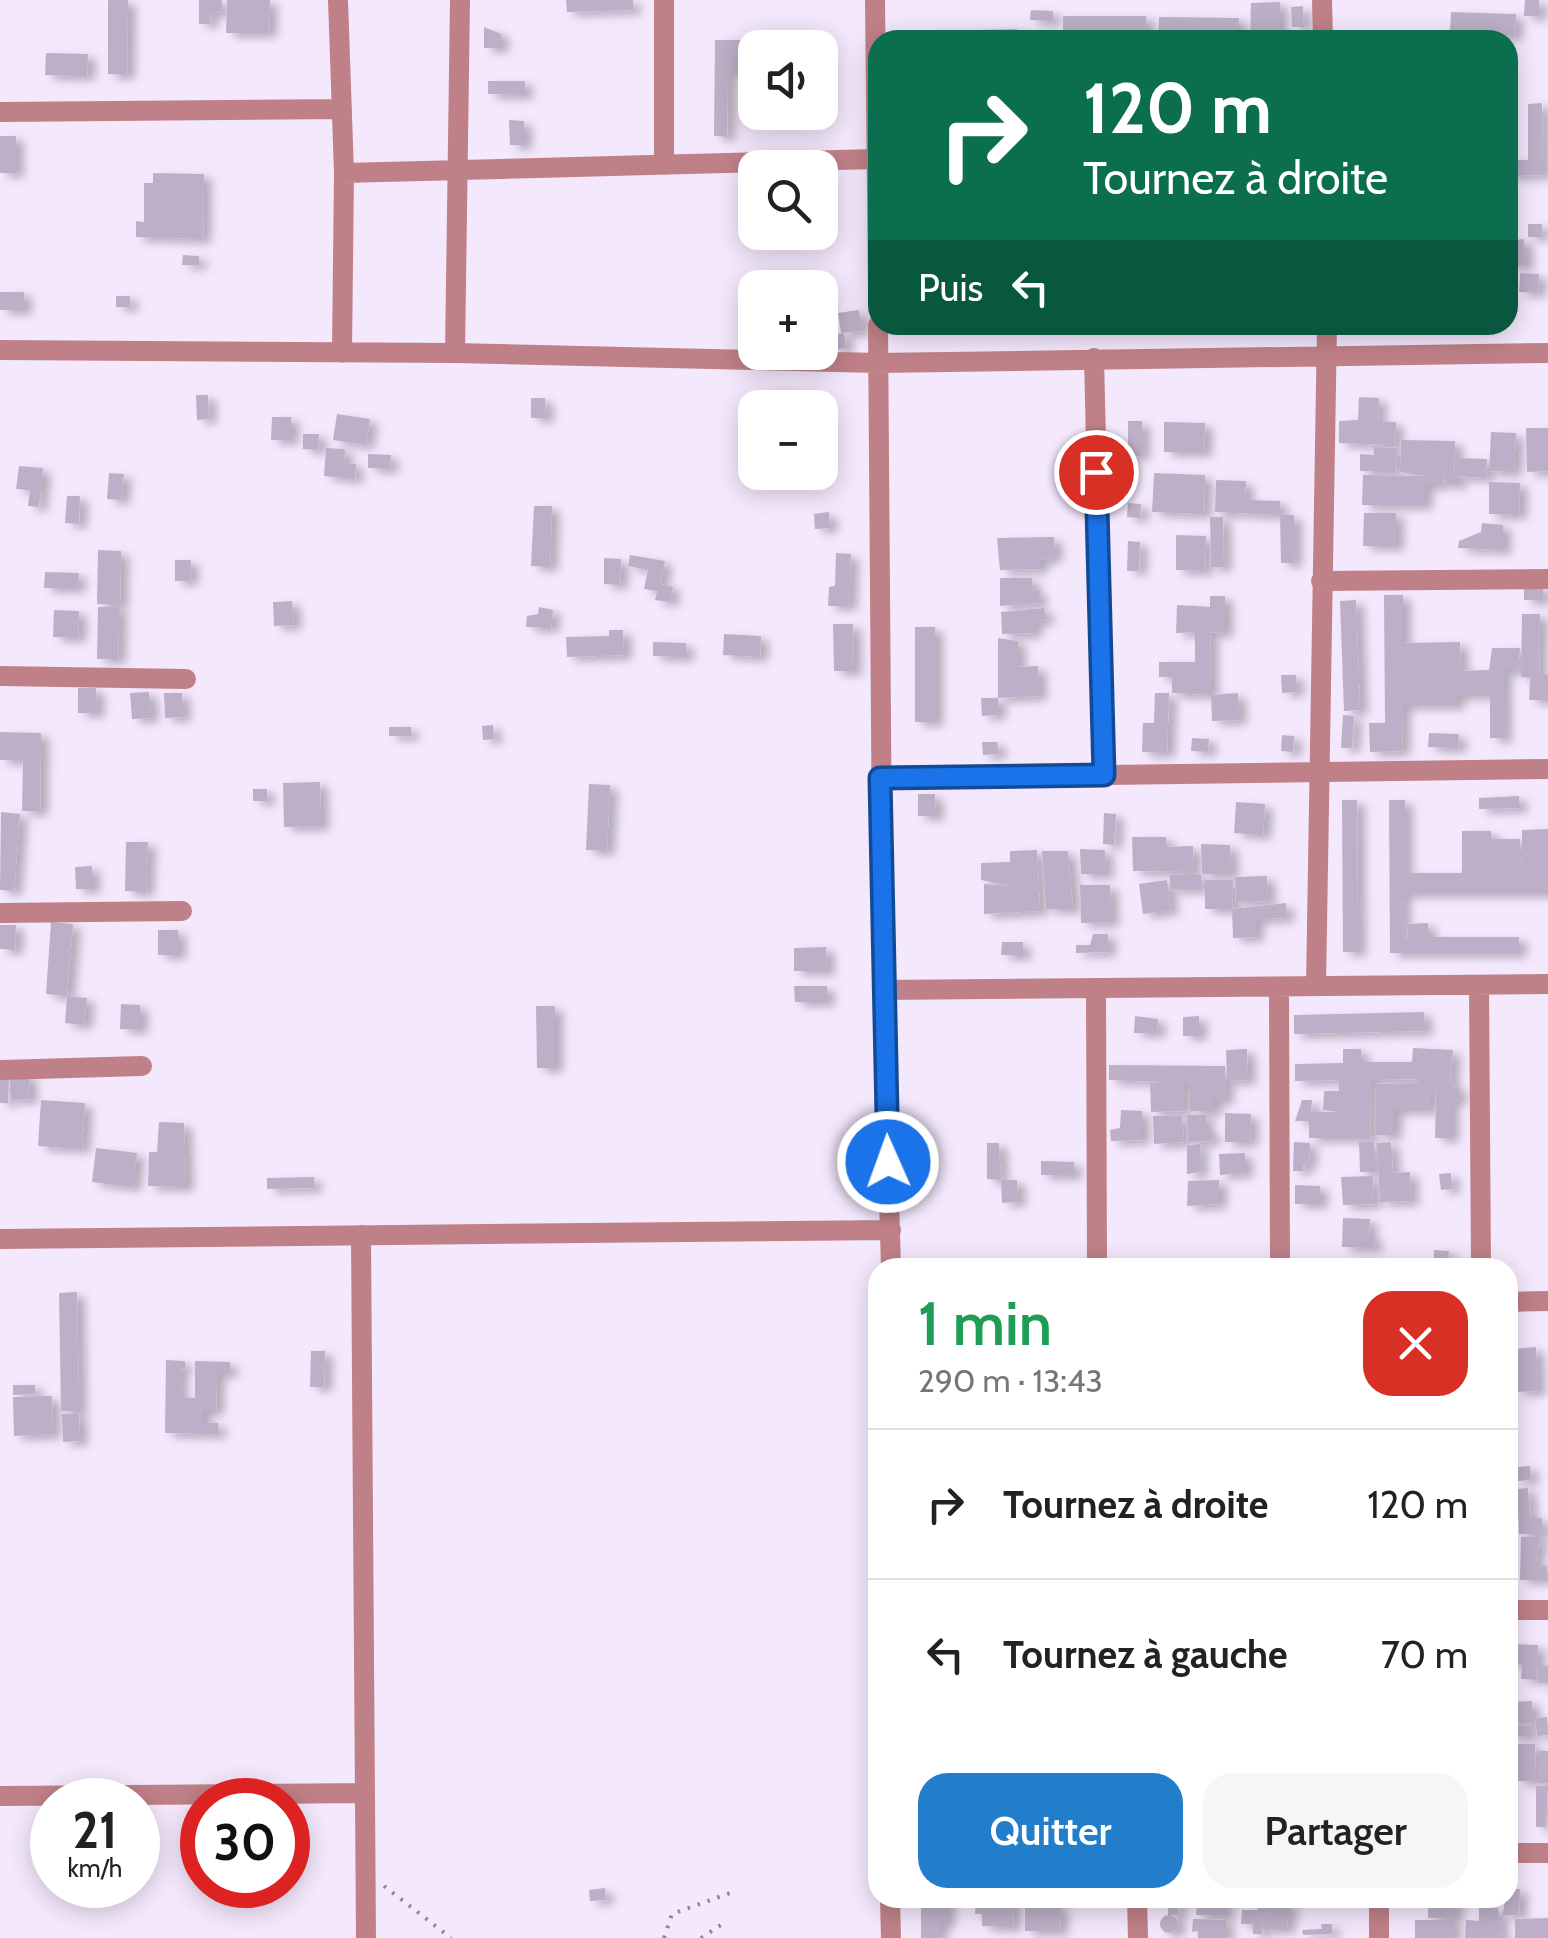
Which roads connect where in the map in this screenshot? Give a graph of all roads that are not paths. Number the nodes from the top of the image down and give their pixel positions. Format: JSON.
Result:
{"nodes":[{"id":1,"x":338,"y":0,"type":"edge"},
{"id":2,"x":460,"y":0,"type":"edge"},
{"id":3,"x":664,"y":0,"type":"edge"},
{"id":4,"x":875,"y":0,"type":"edge"},
{"id":5,"x":1322,"y":0,"type":"edge"},
{"id":6,"x":875,"y":30,"type":"edge"},
{"id":7,"x":1322,"y":30,"type":"edge"},
{"id":8,"x":342,"y":109,"type":"junction"},
{"id":9,"x":0,"y":112,"type":"edge"},
{"id":10,"x":868,"y":159,"type":"edge"},
{"id":11,"x":664,"y":165,"type":"junction"},
{"id":12,"x":460,"y":171,"type":"junction"},
{"id":13,"x":344,"y":173,"type":"junction"},
{"id":14,"x":878,"y":335,"type":"edge"},
{"id":15,"x":1326,"y":335,"type":"edge"},
{"id":16,"x":0,"y":350,"type":"edge"},
{"id":17,"x":342,"y":353,"type":"junction"},
{"id":18,"x":455,"y":353,"type":"junction"},
{"id":19,"x":1327,"y":354,"type":"junction"},
{"id":20,"x":1548,"y":354,"type":"edge"},
{"id":21,"x":1094,"y":358,"type":"junction"},
{"id":22,"x":878,"y":363,"type":"junction"},
{"id":23,"x":1548,"y":579,"type":"edge"},
{"id":24,"x":1321,"y":581,"type":"junction"},
{"id":25,"x":0,"y":676,"type":"edge"},
{"id":26,"x":186,"y":679,"type":"dead end"},
{"id":27,"x":1548,"y":769,"type":"edge"},
{"id":28,"x":1320,"y":772,"type":"junction"},
{"id":29,"x":1104,"y":775,"type":"junction"},
{"id":30,"x":880,"y":778,"type":"junction"},
{"id":31,"x":182,"y":910,"type":"dead end"},
{"id":32,"x":0,"y":913,"type":"edge"},
{"id":33,"x":1548,"y":984,"type":"edge"},
{"id":34,"x":1479,"y":985,"type":"junction"},
{"id":35,"x":1316,"y":986,"type":"junction"},
{"id":36,"x":1280,"y":987,"type":"junction"},
{"id":37,"x":883,"y":990,"type":"junction"},
{"id":38,"x":1096,"y":990,"type":"junction"},
{"id":39,"x":142,"y":1066,"type":"dead end"},
{"id":40,"x":0,"y":1070,"type":"edge"},
{"id":41,"x":891,"y":1230,"type":"junction"},
{"id":42,"x":362,"y":1236,"type":"junction"},
{"id":43,"x":0,"y":1240,"type":"edge"},
{"id":44,"x":891,"y":1258,"type":"edge"},
{"id":45,"x":1097,"y":1258,"type":"edge"},
{"id":46,"x":1280,"y":1258,"type":"edge"},
{"id":47,"x":1482,"y":1258,"type":"edge"},
{"id":48,"x":1548,"y":1301,"type":"edge"},
{"id":49,"x":1518,"y":1302,"type":"edge"},
{"id":50,"x":1518,"y":1610,"type":"edge"},
{"id":51,"x":1548,"y":1610,"type":"edge"},
{"id":52,"x":365,"y":1793,"type":"junction"},
{"id":53,"x":0,"y":1796,"type":"edge"},
{"id":54,"x":1548,"y":1853,"type":"edge"},
{"id":55,"x":1518,"y":1854,"type":"edge"},
{"id":56,"x":890,"y":1908,"type":"edge"},
{"id":57,"x":1138,"y":1908,"type":"edge"},
{"id":58,"x":1379,"y":1908,"type":"edge"},
{"id":59,"x":366,"y":1938,"type":"edge"},
{"id":60,"x":891,"y":1938,"type":"edge"},
{"id":61,"x":1138,"y":1938,"type":"edge"},
{"id":62,"x":1380,"y":1938,"type":"edge"}],
"edges":[{"from":1,"to":8,"type":"street"},
{"from":2,"to":12,"type":"street"},
{"from":3,"to":11,"type":"street"},
{"from":4,"to":6,"type":"street"},
{"from":5,"to":7,"type":"street"},
{"from":8,"to":9,"type":"street"},
{"from":8,"to":13,"type":"street"},
{"from":10,"to":11,"type":"street"},
{"from":11,"to":12,"type":"street"},
{"from":12,"to":13,"type":"street"},
{"from":12,"to":18,"type":"street"},
{"from":13,"to":17,"type":"street"},
{"from":14,"to":22,"type":"street"},
{"from":15,"to":19,"type":"street"},
{"from":16,"to":17,"type":"street"},
{"from":17,"to":18,"type":"street"},
{"from":18,"to":22,"type":"street"},
{"from":19,"to":20,"type":"street"},
{"from":19,"to":21,"type":"street"},
{"from":19,"to":24,"type":"street"},
{"from":21,"to":22,"type":"street"},
{"from":21,"to":29,"type":"street"},
{"from":22,"to":30,"type":"street"},
{"from":23,"to":24,"type":"street"},
{"from":24,"to":28,"type":"street"},
{"from":25,"to":26,"type":"street"},
{"from":27,"to":28,"type":"street"},
{"from":28,"to":29,"type":"street"},
{"from":28,"to":35,"type":"street"},
{"from":29,"to":30,"type":"street"},
{"from":30,"to":37,"type":"street"},
{"from":31,"to":32,"type":"street"},
{"from":33,"to":34,"type":"street"},
{"from":34,"to":35,"type":"street"},
{"from":34,"to":47,"type":"street"},
{"from":35,"to":36,"type":"street"},
{"from":36,"to":38,"type":"street"},
{"from":36,"to":46,"type":"street"},
{"from":37,"to":38,"type":"street"},
{"from":37,"to":41,"type":"street"},
{"from":38,"to":45,"type":"street"},
{"from":39,"to":40,"type":"street"},
{"from":41,"to":42,"type":"street"},
{"from":41,"to":44,"type":"street"},
{"from":42,"to":43,"type":"street"},
{"from":42,"to":52,"type":"street"},
{"from":48,"to":49,"type":"street"},
{"from":50,"to":51,"type":"street"},
{"from":52,"to":53,"type":"street"},
{"from":52,"to":59,"type":"street"},
{"from":54,"to":55,"type":"street"},
{"from":56,"to":60,"type":"street"},
{"from":57,"to":61,"type":"street"},
{"from":58,"to":62,"type":"street"}]}
